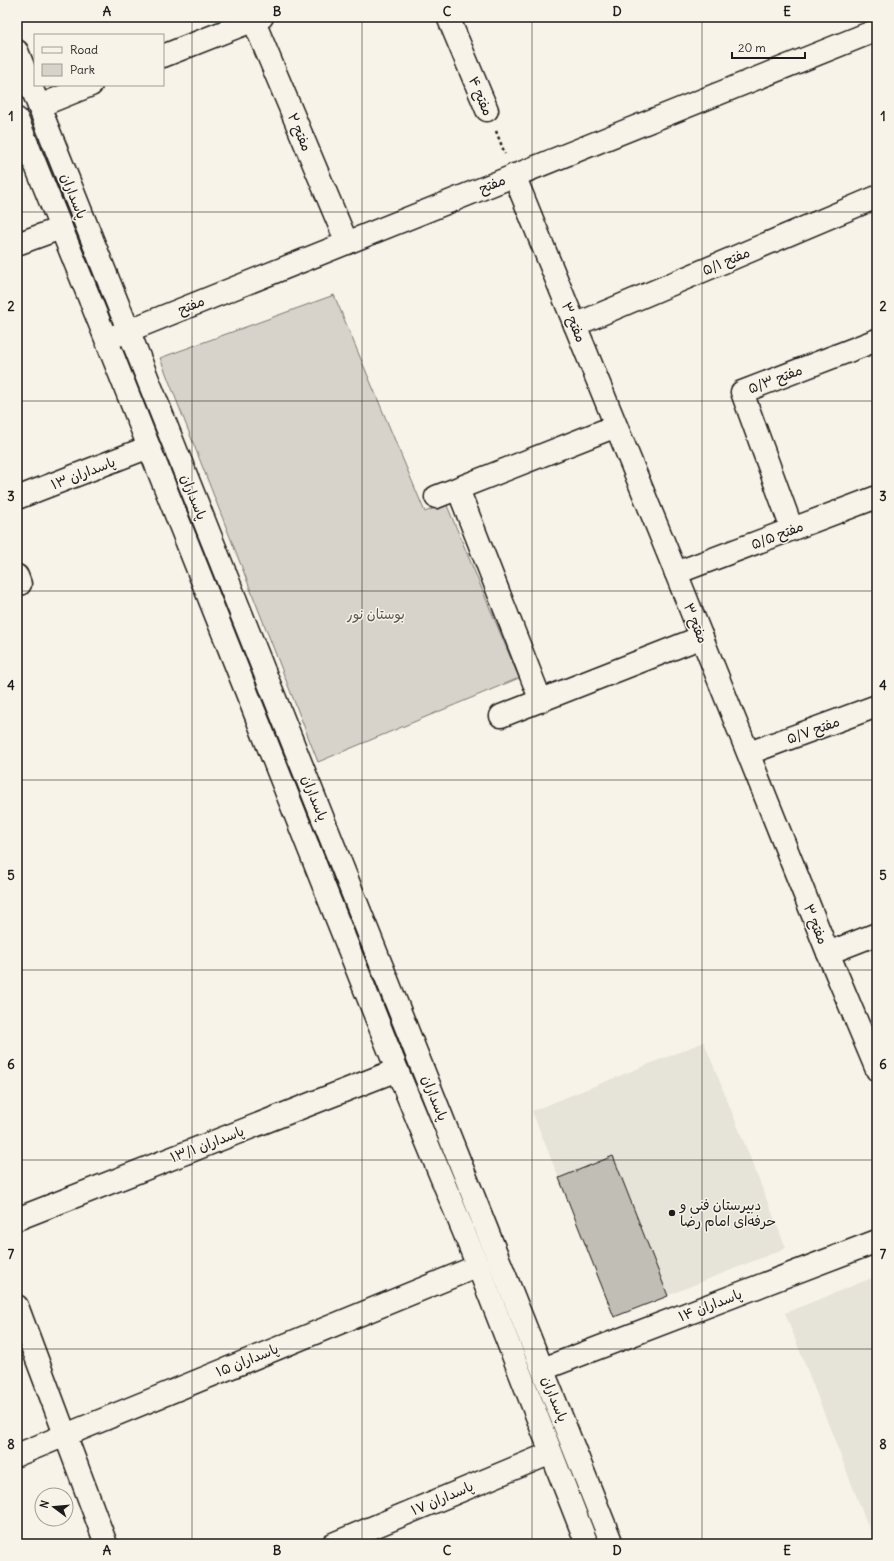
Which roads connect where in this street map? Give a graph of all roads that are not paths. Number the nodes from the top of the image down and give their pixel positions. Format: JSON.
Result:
{"nodes":[{"id":1,"x":448,"y":17,"type":"edge"},
{"id":2,"x":256,"y":18,"type":"edge"},
{"id":3,"x":877,"y":30,"type":"edge"},
{"id":4,"x":17,"y":51,"type":"edge"},
{"id":5,"x":164,"y":56,"type":"edge"},
{"id":6,"x":89,"y":86,"type":"edge"},
{"id":7,"x":39,"y":106,"type":"junction"},
{"id":8,"x":487,"y":110,"type":"road end"},
{"id":9,"x":17,"y":119,"type":"edge"},
{"id":10,"x":514,"y":175,"type":"junction"},
{"id":11,"x":877,"y":197,"type":"edge"},
{"id":12,"x":61,"y":228,"type":"junction"},
{"id":13,"x":347,"y":243,"type":"junction"},
{"id":14,"x":17,"y":244,"type":"edge"},
{"id":15,"x":575,"y":325,"type":"junction"},
{"id":16,"x":128,"y":331,"type":"junction"},
{"id":17,"x":106,"y":340,"type":"junction"},
{"id":18,"x":877,"y":340,"type":"edge"},
{"id":19,"x":616,"y":426,"type":"junction"},
{"id":20,"x":149,"y":447,"type":"junction"},
{"id":21,"x":458,"y":488,"type":"junction"},
{"id":22,"x":436,"y":497,"type":"dead end"},
{"id":23,"x":877,"y":497,"type":"edge"},
{"id":24,"x":17,"y":498,"type":"edge"},
{"id":25,"x":792,"y":529,"type":"junction"},
{"id":26,"x":676,"y":573,"type":"junction"},
{"id":27,"x":702,"y":637,"type":"junction"},
{"id":28,"x":540,"y":701,"type":"junction"},
{"id":29,"x":877,"y":706,"type":"edge"},
{"id":30,"x":501,"y":716,"type":"dead end"},
{"id":31,"x":749,"y":753,"type":"junction"},
{"id":32,"x":877,"y":934,"type":"edge"},
{"id":33,"x":828,"y":953,"type":"junction"},
{"id":34,"x":397,"y":1070,"type":"junction"},
{"id":35,"x":877,"y":1070,"type":"edge"},
{"id":36,"x":17,"y":1219,"type":"edge"},
{"id":37,"x":877,"y":1241,"type":"edge"},
{"id":38,"x":478,"y":1266,"type":"junction"},
{"id":39,"x":17,"y":1306,"type":"edge"},
{"id":40,"x":543,"y":1369,"type":"junction"},
{"id":41,"x":65,"y":1435,"type":"junction"},
{"id":42,"x":551,"y":1453,"type":"junction"},
{"id":43,"x":17,"y":1454,"type":"edge"},
{"id":44,"x":601,"y":1514,"type":"junction"},
{"id":45,"x":578,"y":1523,"type":"junction"},
{"id":46,"x":106,"y":1544,"type":"edge"},
{"id":47,"x":333,"y":1544,"type":"edge"},
{"id":48,"x":587,"y":1544,"type":"edge"},
{"id":49,"x":612,"y":1544,"type":"edge"}],
"edges":[{"from":1,"to":8,"type":"street","name":"مفتح ۴"},
{"from":2,"to":5,"type":"street"},
{"from":2,"to":13,"type":"street","name":"مفتح ۲"},
{"from":3,"to":10,"type":"street","name":"مفتح"},
{"from":4,"to":7,"type":"street","name":"پاسداران"},
{"from":6,"to":7,"type":"street"},
{"from":7,"to":16,"type":"street","name":"پاسداران"},
{"from":9,"to":12,"type":"street","name":"پاسداران"},
{"from":10,"to":13,"type":"street","name":"مفتح"},
{"from":10,"to":15,"type":"street","name":"مفتح ۳"},
{"from":11,"to":15,"type":"street","name":"مفتح ۵/۱"},
{"from":12,"to":14,"type":"street"},
{"from":12,"to":17,"type":"street","name":"پاسداران"},
{"from":13,"to":16,"type":"street","name":"مفتح"},
{"from":15,"to":19,"type":"street","name":"مفتح ۳"},
{"from":16,"to":17,"type":"street","name":"مفتح"},
{"from":16,"to":40,"type":"street","name":"پاسداران"},
{"from":17,"to":20,"type":"street","name":"پاسداران"},
{"from":18,"to":25,"type":"street","name":"مفتح ۵/۳"},
{"from":19,"to":21,"type":"street"},
{"from":19,"to":26,"type":"street","name":"مفتح ۳"},
{"from":20,"to":24,"type":"street","name":"پاسداران ۱۳"},
{"from":20,"to":34,"type":"street","name":"پاسداران"},
{"from":21,"to":22,"type":"street"},
{"from":21,"to":28,"type":"street"},
{"from":23,"to":25,"type":"street","name":"مفتح ۵/۵"},
{"from":25,"to":26,"type":"street","name":"مفتح ۵/۵"},
{"from":26,"to":27,"type":"street","name":"مفتح ۳"},
{"from":27,"to":28,"type":"street"},
{"from":27,"to":31,"type":"street","name":"مفتح ۳"},
{"from":28,"to":30,"type":"street"},
{"from":29,"to":31,"type":"street","name":"مفتح ۵/۷"},
{"from":31,"to":33,"type":"street","name":"مفتح ۳"},
{"from":32,"to":33,"type":"street"},
{"from":33,"to":35,"type":"street","name":"مفتح ۳"},
{"from":34,"to":36,"type":"street","name":"پاسداران ۱۳/۱"},
{"from":34,"to":38,"type":"street","name":"پاسداران"},
{"from":37,"to":40,"type":"street","name":"پاسداران ۱۴"},
{"from":38,"to":41,"type":"street","name":"پاسداران ۱۵"},
{"from":38,"to":42,"type":"street","name":"پاسداران"},
{"from":39,"to":41,"type":"street"},
{"from":40,"to":44,"type":"street","name":"پاسداران"},
{"from":41,"to":43,"type":"street","name":"پاسداران ۱۵"},
{"from":41,"to":46,"type":"street"},
{"from":42,"to":45,"type":"street","name":"پاسداران"},
{"from":42,"to":47,"type":"street","name":"پاسداران ۱۷"},
{"from":44,"to":45,"type":"street"},
{"from":44,"to":49,"type":"street","name":"پاسداران"},
{"from":45,"to":48,"type":"street","name":"پاسداران"}]}
